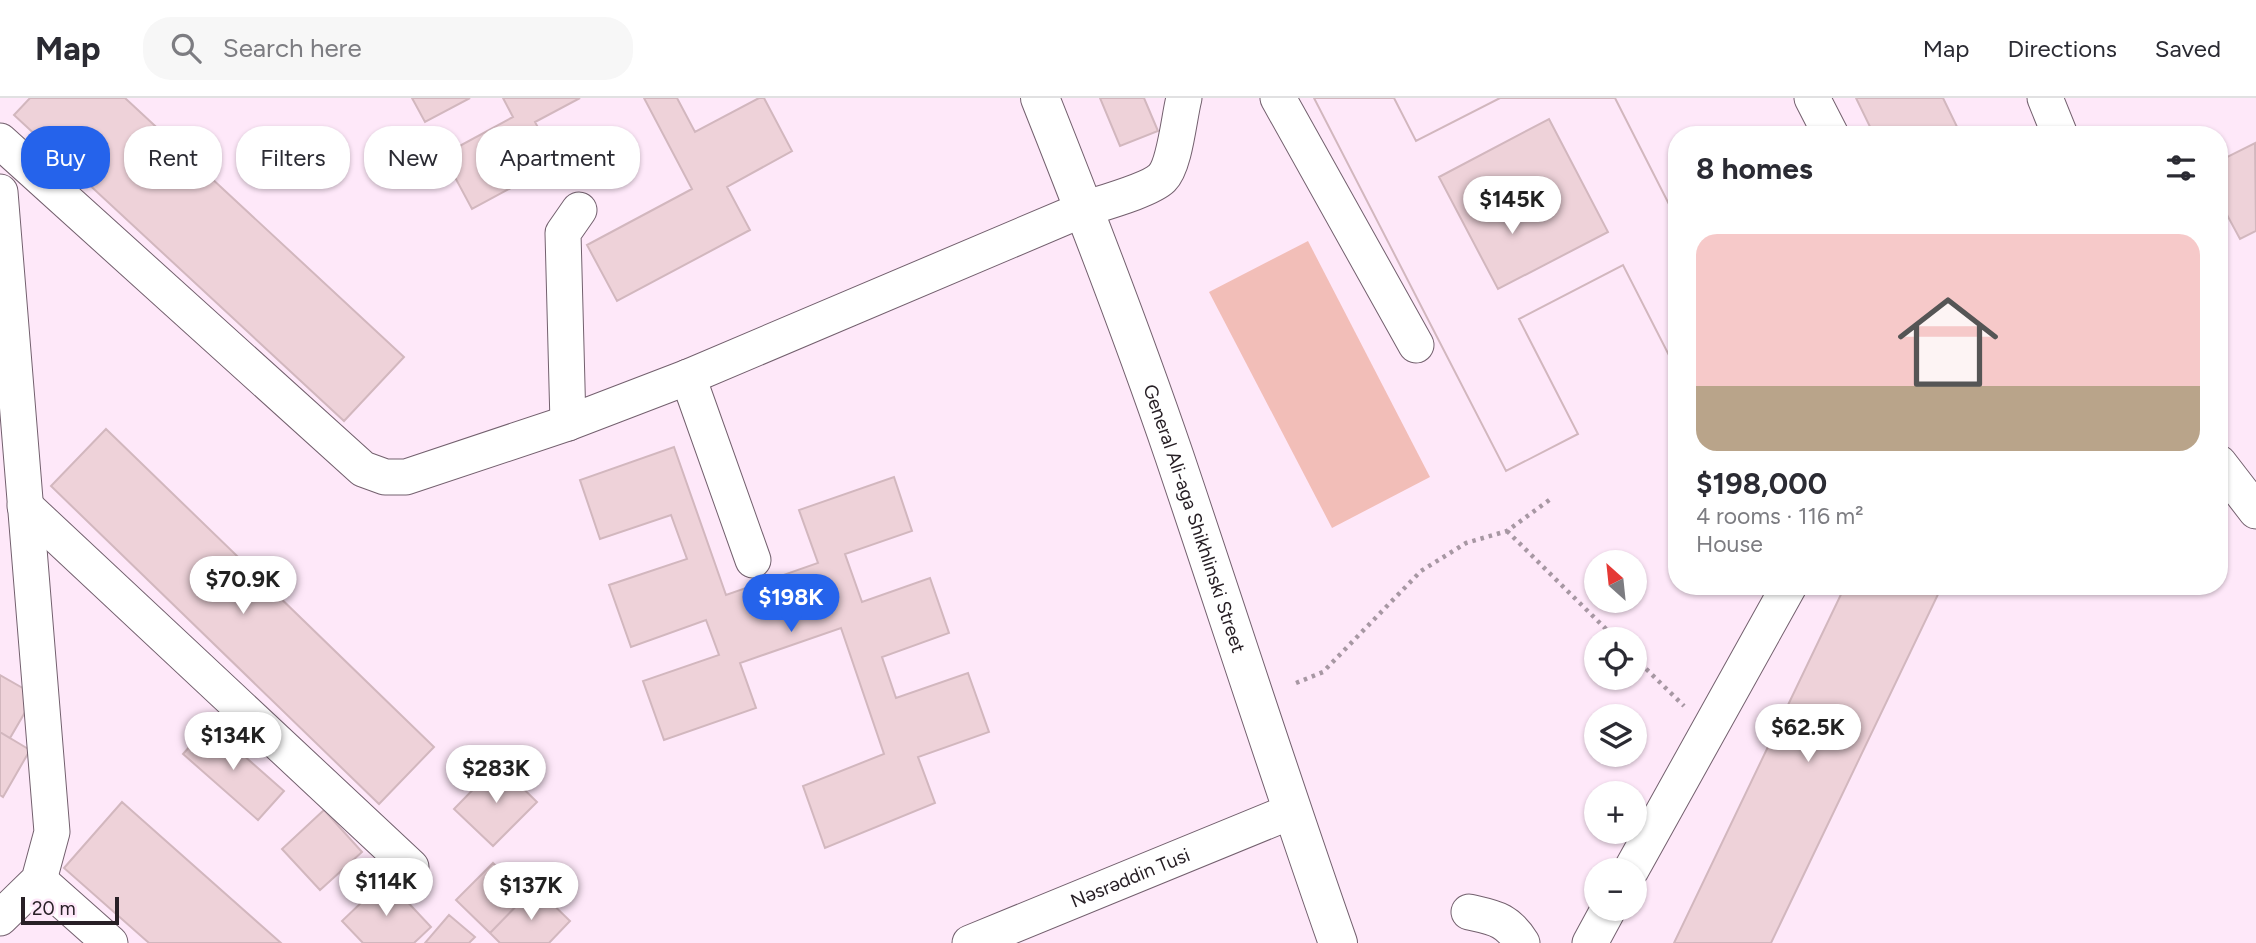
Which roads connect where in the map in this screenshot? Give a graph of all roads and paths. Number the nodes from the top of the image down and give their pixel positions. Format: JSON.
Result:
{"nodes":[{"id":1,"x":1040,"y":98,"type":"edge"},
{"id":2,"x":1184,"y":98,"type":"edge"},
{"id":3,"x":1278,"y":98,"type":"edge"},
{"id":4,"x":1812,"y":98,"type":"edge"},
{"id":5,"x":2045,"y":98,"type":"edge"},
{"id":6,"x":1826,"y":126,"type":"edge"},
{"id":7,"x":2056,"y":126,"type":"edge"},
{"id":8,"x":0,"y":141,"type":"edge"},
{"id":9,"x":0,"y":192,"type":"edge"},
{"id":10,"x":1084,"y":209,"type":"junction"},
{"id":11,"x":579,"y":210,"type":"dead end"},
{"id":12,"x":1416,"y":345,"type":"dead end"},
{"id":13,"x":688,"y":377,"type":"junction"},
{"id":14,"x":568,"y":423,"type":"junction"},
{"id":15,"x":2228,"y":475,"type":"edge"},
{"id":16,"x":1552,"y":498,"type":"dead end"},
{"id":17,"x":25,"y":506,"type":"junction"},
{"id":18,"x":2256,"y":511,"type":"edge"},
{"id":19,"x":1507,"y":531,"type":"junction"},
{"id":20,"x":753,"y":560,"type":"dead end"},
{"id":21,"x":1784,"y":595,"type":"edge"},
{"id":22,"x":1604,"y":627,"type":"edge"},
{"id":23,"x":1647,"y":670,"type":"edge"},
{"id":24,"x":1296,"y":683,"type":"dead end"},
{"id":25,"x":1685,"y":707,"type":"dead end"},
{"id":26,"x":1292,"y":811,"type":"junction"},
{"id":27,"x":1638,"y":858,"type":"edge"},
{"id":28,"x":411,"y":867,"type":"dead end"},
{"id":29,"x":39,"y":880,"type":"junction"},
{"id":30,"x":1469,"y":912,"type":"dead end"},
{"id":31,"x":0,"y":918,"type":"edge"},
{"id":32,"x":1602,"y":921,"type":"edge"},
{"id":33,"x":110,"y":943,"type":"edge"},
{"id":34,"x":970,"y":943,"type":"edge"},
{"id":35,"x":1338,"y":943,"type":"edge"},
{"id":36,"x":1522,"y":943,"type":"edge"},
{"id":37,"x":1590,"y":943,"type":"edge"}],
"edges":[{"from":1,"to":10,"type":"main road","name":"General Ali-aga Shikhlinski Street"},
{"from":2,"to":10,"type":"street"},
{"from":3,"to":12,"type":"street"},
{"from":4,"to":6,"type":"street"},
{"from":5,"to":7,"type":"street"},
{"from":8,"to":14,"type":"street"},
{"from":9,"to":17,"type":"street"},
{"from":10,"to":13,"type":"street"},
{"from":10,"to":26,"type":"main road","name":"General Ali-aga Shikhlinski Street"},
{"from":11,"to":14,"type":"street"},
{"from":13,"to":14,"type":"street"},
{"from":13,"to":20,"type":"street"},
{"from":15,"to":18,"type":"street"},
{"from":16,"to":19,"type":"path"},
{"from":17,"to":28,"type":"street"},
{"from":17,"to":29,"type":"street"},
{"from":19,"to":22,"type":"path"},
{"from":19,"to":24,"type":"path"},
{"from":21,"to":27,"type":"street"},
{"from":23,"to":25,"type":"path"},
{"from":26,"to":34,"type":"street","name":"Nəsrəddin Tusi"},
{"from":26,"to":35,"type":"main road","name":"General Ali-aga Shikhlinski Street"},
{"from":29,"to":31,"type":"street"},
{"from":29,"to":33,"type":"street"},
{"from":30,"to":36,"type":"street"},
{"from":32,"to":37,"type":"street"}]}
